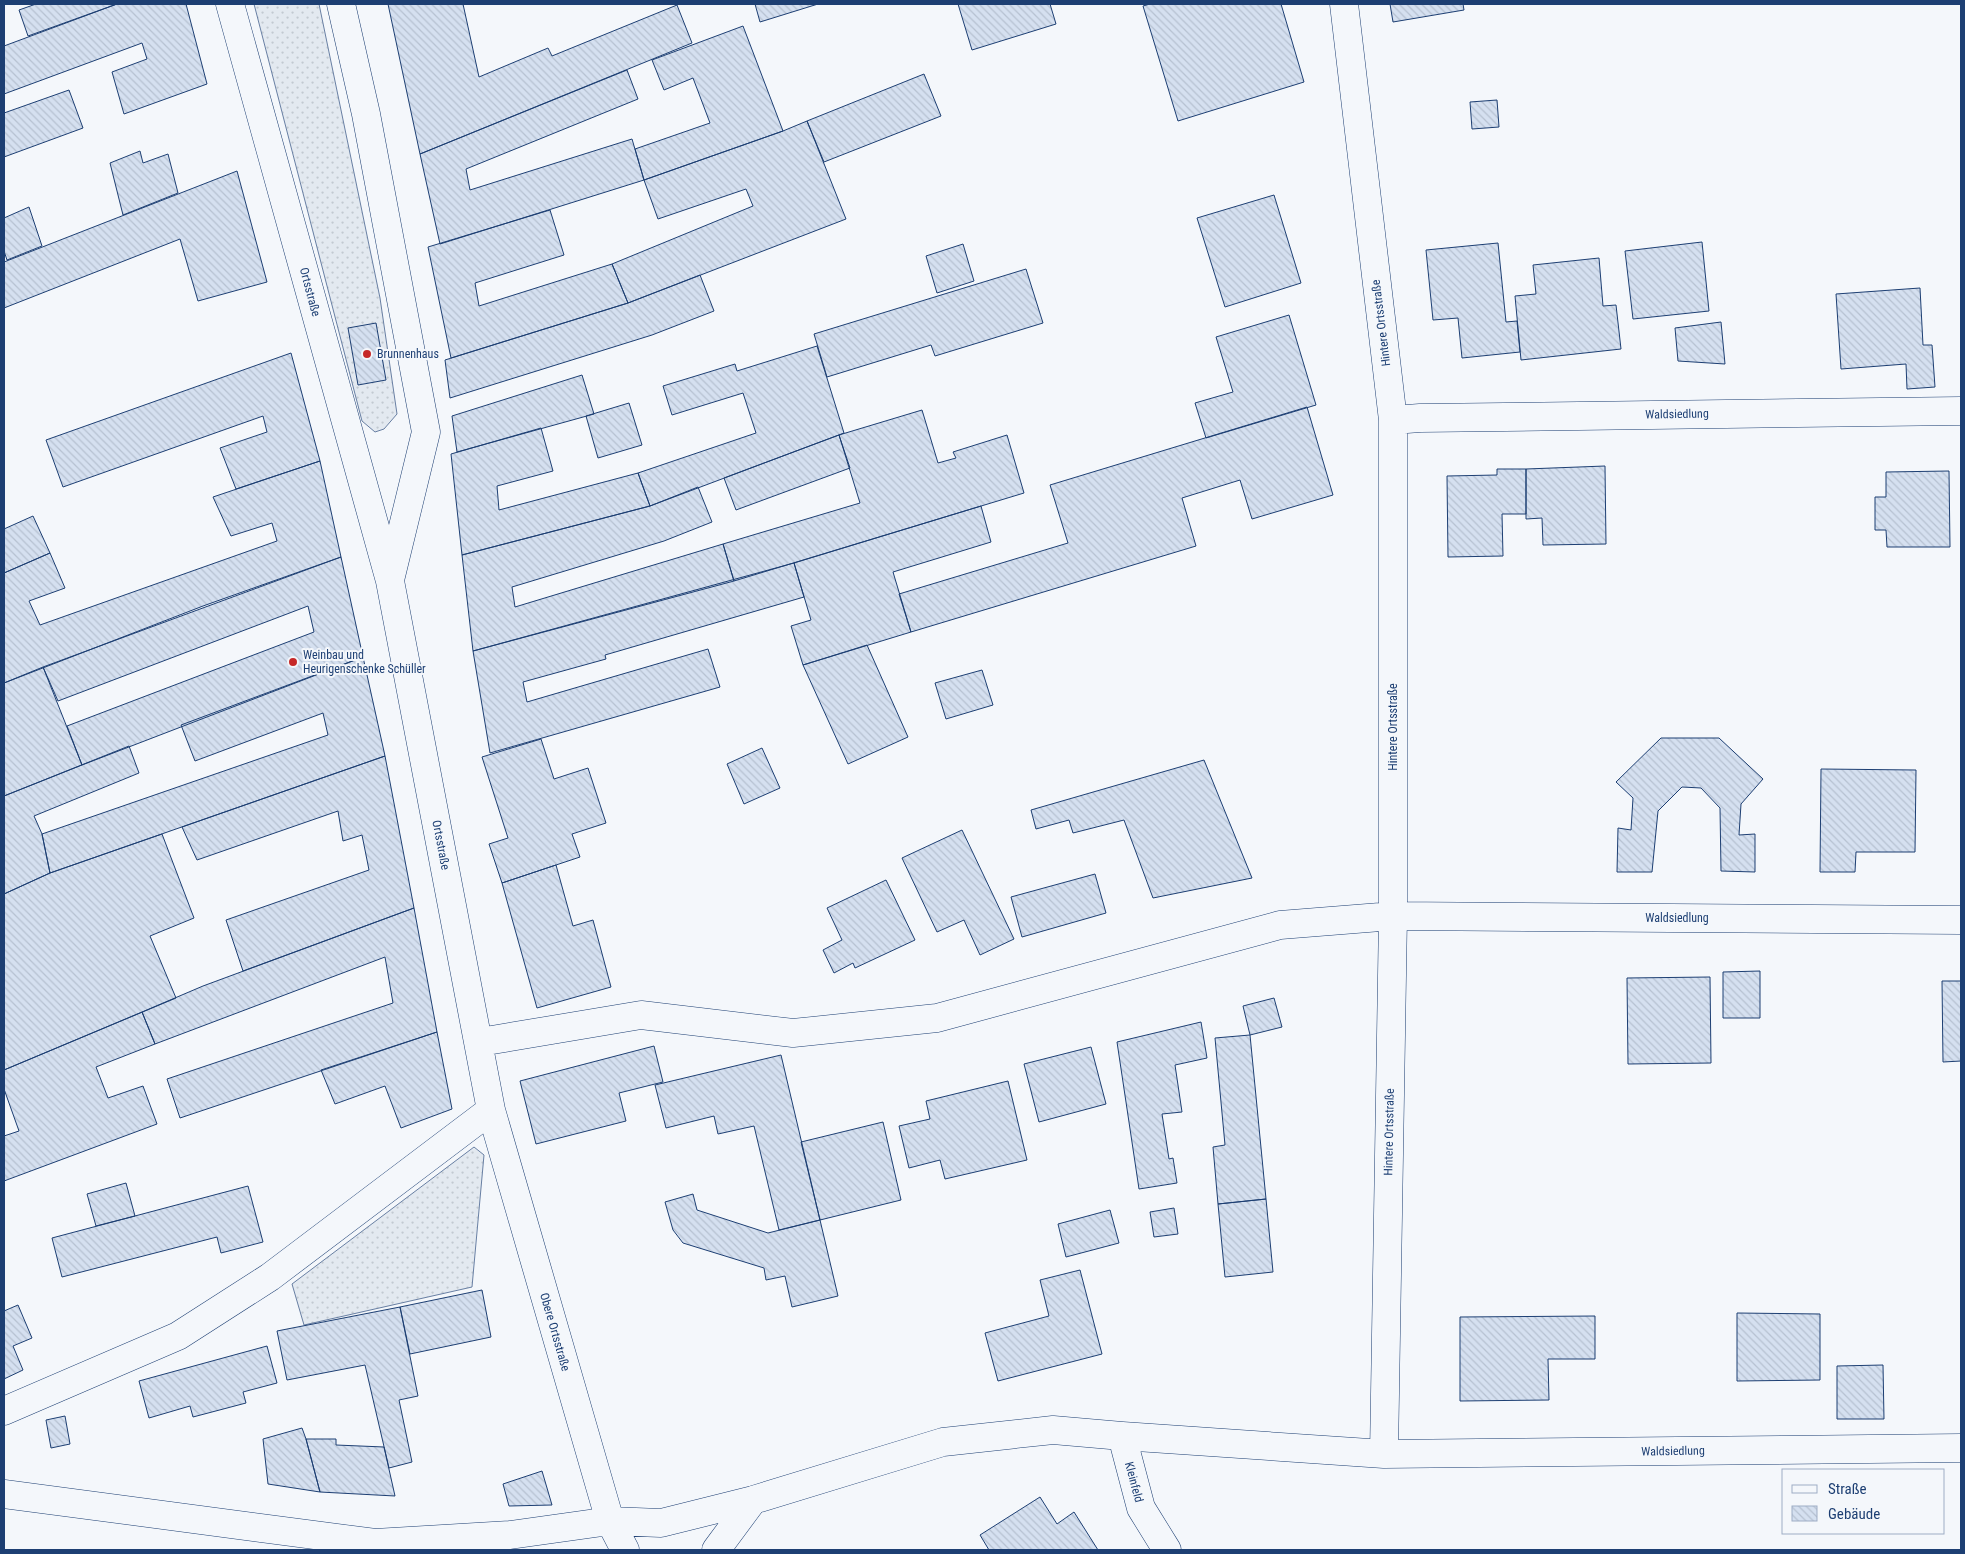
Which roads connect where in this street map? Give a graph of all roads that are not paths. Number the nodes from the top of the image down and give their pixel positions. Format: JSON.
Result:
{"nodes":[{"id":1,"x":230,"y":4,"type":"edge"},
{"id":2,"x":341,"y":4,"type":"edge"},
{"id":3,"x":1344,"y":4,"type":"edge"},
{"id":4,"x":1961,"y":411,"type":"edge"},
{"id":5,"x":1392,"y":420,"type":"junction"},
{"id":6,"x":390,"y":581,"type":"junction"},
{"id":7,"x":1393,"y":916,"type":"junction"},
{"id":8,"x":1961,"y":920,"type":"edge"},
{"id":9,"x":480,"y":1042,"type":"junction"},
{"id":10,"x":491,"y":1110,"type":"junction"},
{"id":11,"x":4,"y":1411,"type":"edge"},
{"id":12,"x":1122,"y":1436,"type":"junction"},
{"id":13,"x":1961,"y":1448,"type":"edge"},
{"id":14,"x":1384,"y":1454,"type":"junction"},
{"id":15,"x":4,"y":1494,"type":"edge"},
{"id":16,"x":753,"y":1500,"type":"junction"},
{"id":17,"x":610,"y":1521,"type":"junction"},
{"id":18,"x":625,"y":1550,"type":"edge"},
{"id":19,"x":716,"y":1550,"type":"edge"},
{"id":20,"x":1167,"y":1550,"type":"edge"}],
"edges":[{"from":1,"to":6,"type":"street","name":"Ortsstraße"},
{"from":2,"to":6,"type":"street","name":"Ortsstraße"},
{"from":3,"to":5,"type":"street","name":"Hintere Ortsstraße"},
{"from":4,"to":5,"type":"street","name":"Waldsiedlung"},
{"from":5,"to":7,"type":"street","name":"Hintere Ortsstraße"},
{"from":6,"to":9,"type":"street","name":"Ortsstraße"},
{"from":7,"to":8,"type":"street","name":"Waldsiedlung"},
{"from":7,"to":9,"type":"street","name":"Waldsiedlung"},
{"from":7,"to":14,"type":"street","name":"Hintere Ortsstraße"},
{"from":9,"to":10,"type":"street","name":"Ortsstraße"},
{"from":10,"to":11,"type":"street"},
{"from":10,"to":17,"type":"street","name":"Obere Ortsstraße"},
{"from":12,"to":14,"type":"street","name":"Waldsiedlung"},
{"from":12,"to":16,"type":"street","name":"Waldsiedlung"},
{"from":12,"to":20,"type":"street","name":"Kleinfeld"},
{"from":13,"to":14,"type":"street","name":"Waldsiedlung"},
{"from":15,"to":17,"type":"street","name":"Waldsiedlung"},
{"from":16,"to":17,"type":"street","name":"Waldsiedlung"},
{"from":16,"to":19,"type":"street"},
{"from":17,"to":18,"type":"street","name":"Obere Ortsstraße"}]}
